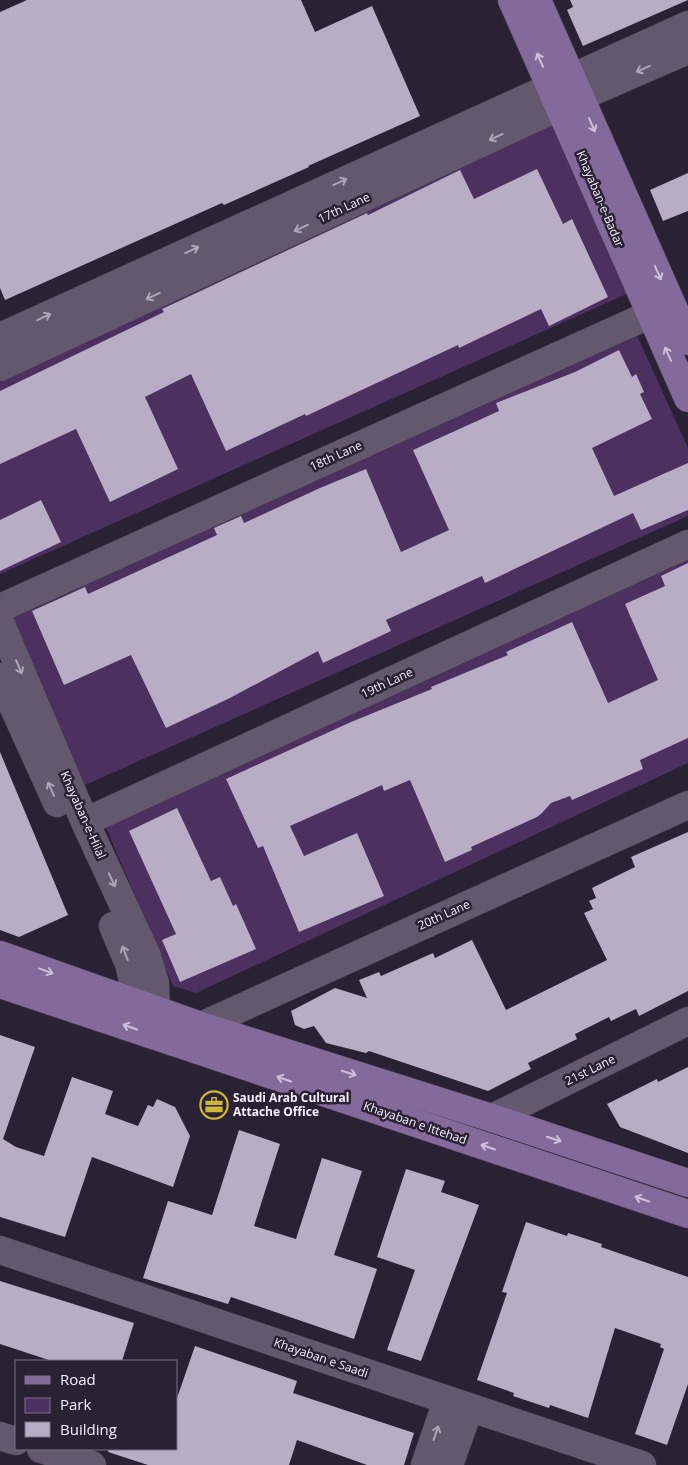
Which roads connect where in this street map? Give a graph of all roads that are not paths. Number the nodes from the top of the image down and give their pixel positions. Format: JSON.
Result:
{"nodes":[{"id":1,"x":512,"y":0,"type":"edge"},
{"id":2,"x":537,"y":0,"type":"edge"},
{"id":3,"x":688,"y":25,"type":"edge"},
{"id":4,"x":688,"y":50,"type":"edge"},
{"id":5,"x":565,"y":92,"type":"junction"},
{"id":6,"x":661,"y":308,"type":"junction"},
{"id":7,"x":0,"y":337,"type":"edge"},
{"id":8,"x":688,"y":341,"type":"edge"},
{"id":9,"x":0,"y":367,"type":"edge"},
{"id":10,"x":688,"y":398,"type":"edge"},
{"id":11,"x":688,"y":544,"type":"edge"},
{"id":12,"x":0,"y":608,"type":"edge"},
{"id":13,"x":0,"y":622,"type":"edge"},
{"id":14,"x":0,"y":677,"type":"edge"},
{"id":15,"x":688,"y":805,"type":"edge"},
{"id":16,"x":85,"y":822,"type":"junction"},
{"id":17,"x":0,"y":955,"type":"edge"},
{"id":18,"x":0,"y":984,"type":"edge"},
{"id":19,"x":128,"y":1001,"type":"junction"},
{"id":20,"x":156,"y":1011,"type":"junction"},
{"id":21,"x":688,"y":1021,"type":"edge"},
{"id":22,"x":201,"y":1026,"type":"junction"},
{"id":23,"x":492,"y":1118,"type":"junction"},
{"id":24,"x":688,"y":1183,"type":"edge"},
{"id":25,"x":688,"y":1214,"type":"edge"},
{"id":26,"x":0,"y":1250,"type":"edge"},
{"id":27,"x":458,"y":1405,"type":"junction"},
{"id":28,"x":0,"y":1436,"type":"edge"},
{"id":29,"x":15,"y":1441,"type":"edge"},
{"id":30,"x":44,"y":1450,"type":"edge"},
{"id":31,"x":92,"y":1465,"type":"edge"},
{"id":32,"x":425,"y":1465,"type":"edge"},
{"id":33,"x":449,"y":1465,"type":"edge"},
{"id":34,"x":642,"y":1465,"type":"edge"}],
"edges":[{"from":5,"to":1,"type":"main road","name":"Khayaban-e-Badar","one_way":true},
{"from":2,"to":5,"type":"main road","name":"Khayaban-e-Badar"},
{"from":3,"to":5,"type":"street","name":"17th Lane"},
{"from":4,"to":5,"type":"street","name":"17th Lane","one_way":true},
{"from":5,"to":6,"type":"main road","name":"Khayaban-e-Badar"},
{"from":7,"to":5,"type":"street","name":"17th Lane","one_way":true},
{"from":5,"to":9,"type":"street","name":"17th Lane","one_way":true},
{"from":6,"to":8,"type":"main road","name":"Khayaban-e-Badar"},
{"from":10,"to":6,"type":"main road","name":"Khayaban-e-Badar","one_way":true},
{"from":6,"to":12,"type":"street","name":"18th Lane"},
{"from":11,"to":16,"type":"street","name":"19th Lane"},
{"from":13,"to":16,"type":"street","name":"Khayaban-e-Hilal","one_way":true},
{"from":19,"to":14,"type":"street","one_way":true},
{"from":15,"to":22,"type":"street","name":"20th Lane"},
{"from":16,"to":20,"type":"street","name":"Khayaban-e-Hilal","one_way":true},
{"from":17,"to":19,"type":"main road","one_way":true},
{"from":25,"to":18,"type":"main road","name":"Khayaban e Ittehad","one_way":true},
{"from":19,"to":20,"type":"main road"},
{"from":20,"to":22,"type":"main road"},
{"from":21,"to":23,"type":"street","name":"21st Lane"},
{"from":22,"to":23,"type":"main road","one_way":true},
{"from":23,"to":24,"type":"main road","one_way":true},
{"from":26,"to":27,"type":"street","name":"Khayaban e Saadi"},
{"from":32,"to":27,"type":"street","one_way":true},
{"from":27,"to":33,"type":"street"},
{"from":27,"to":34,"type":"street","name":"Khayaban e Saadi"},
{"from":28,"to":29,"type":"street"},
{"from":30,"to":31,"type":"street"}]}
